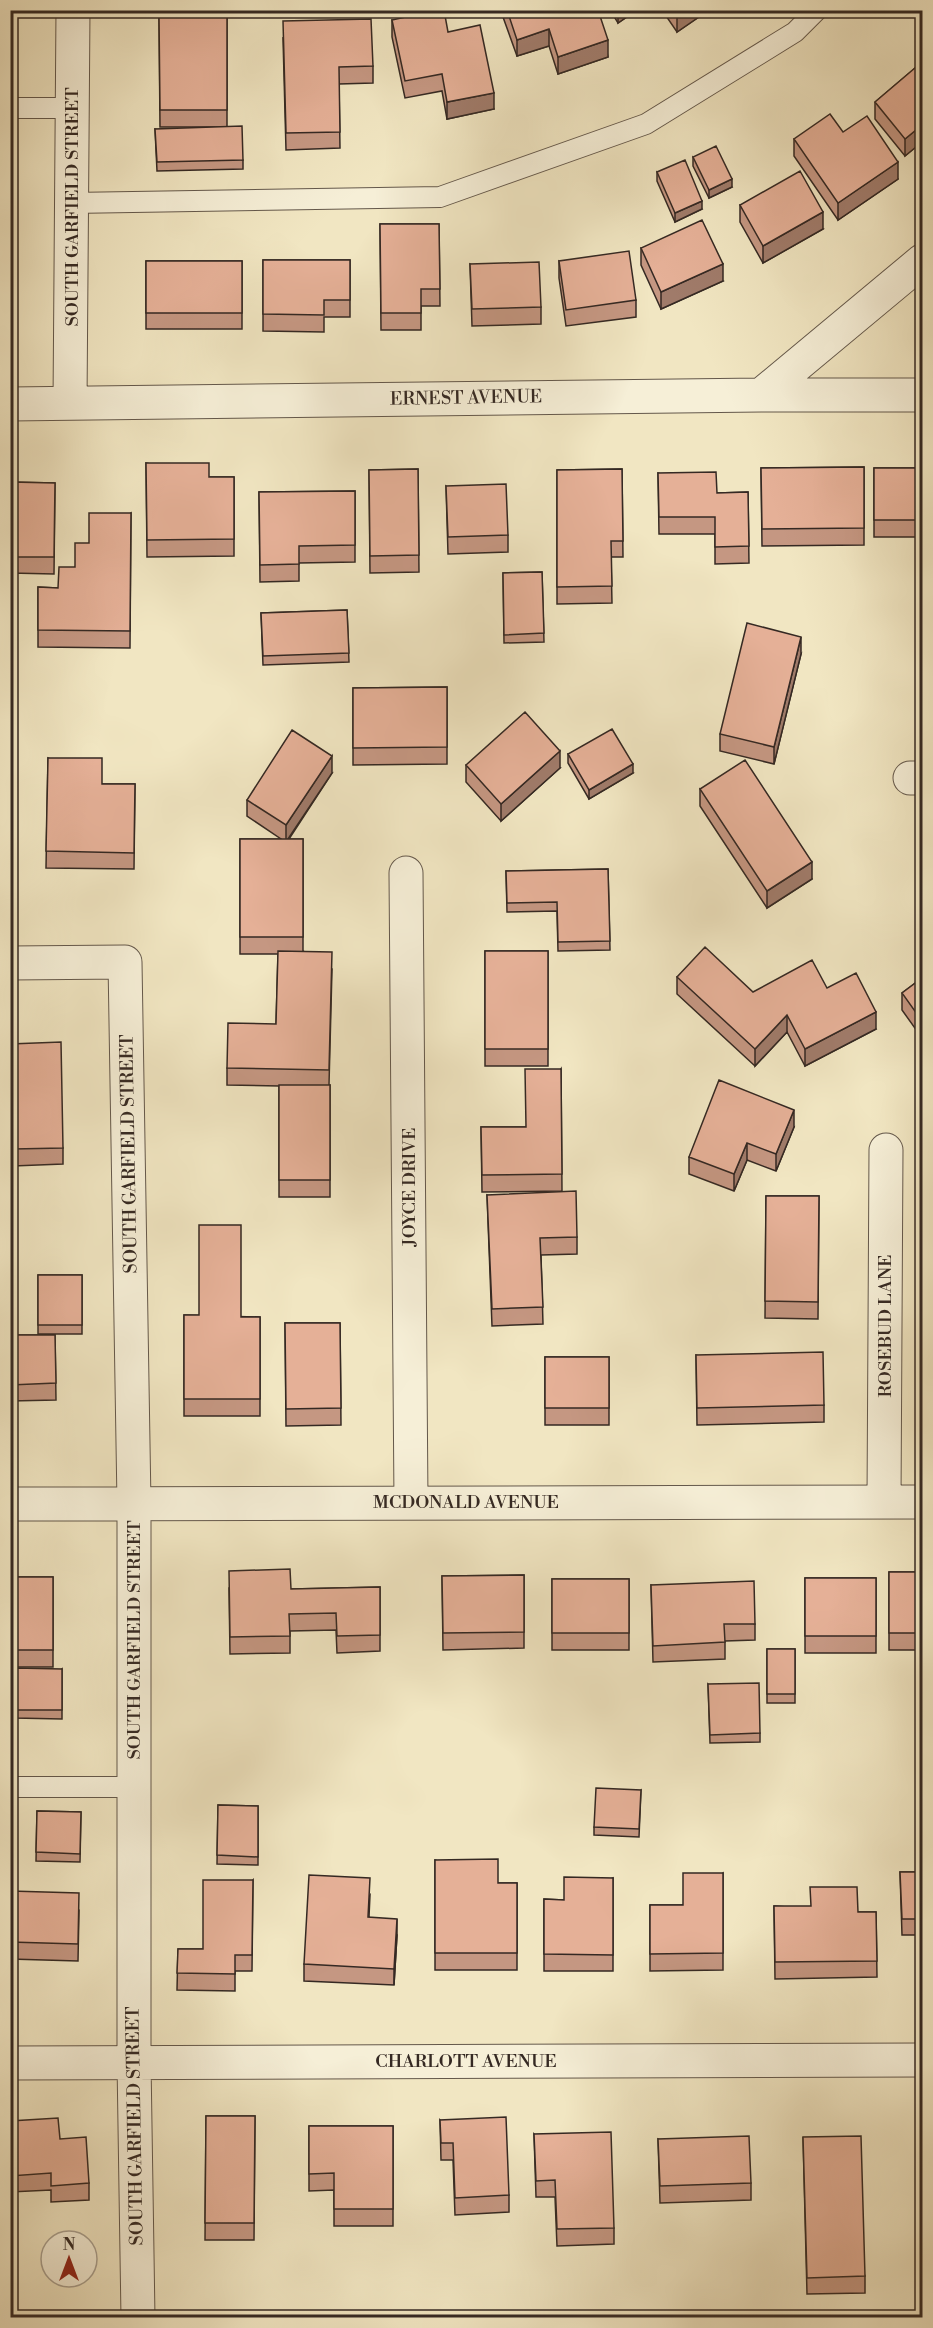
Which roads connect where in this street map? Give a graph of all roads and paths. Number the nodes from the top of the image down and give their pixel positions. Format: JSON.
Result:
{"nodes":[{"id":1,"x":73,"y":10,"type":"edge"},
{"id":2,"x":817,"y":10,"type":"edge"},
{"id":3,"x":10,"y":108,"type":"edge"},
{"id":4,"x":72,"y":108,"type":"junction"},
{"id":5,"x":71,"y":203,"type":"junction"},
{"id":6,"x":922,"y":261,"type":"edge"},
{"id":7,"x":761,"y":395,"type":"junction"},
{"id":8,"x":922,"y":395,"type":"edge"},
{"id":9,"x":70,"y":403,"type":"junction"},
{"id":10,"x":10,"y":404,"type":"edge"},
{"id":11,"x":406,"y":873,"type":"dead end"},
{"id":12,"x":10,"y":963,"type":"edge"},
{"id":13,"x":886,"y":1150,"type":"dead end"},
{"id":14,"x":411,"y":1502,"type":"junction"},
{"id":15,"x":884,"y":1502,"type":"junction"},
{"id":16,"x":922,"y":1502,"type":"edge"},
{"id":17,"x":134,"y":1503,"type":"junction"},
{"id":18,"x":10,"y":1504,"type":"edge"},
{"id":19,"x":134,"y":1787,"type":"junction"},
{"id":20,"x":10,"y":1788,"type":"edge"},
{"id":21,"x":922,"y":2060,"type":"edge"},
{"id":22,"x":10,"y":2062,"type":"edge"},
{"id":23,"x":134,"y":2062,"type":"junction"},
{"id":24,"x":138,"y":2318,"type":"edge"}],
"edges":[{"from":1,"to":4,"type":"street","name":"SOUTH GARFIELD STREET"},
{"from":2,"to":5,"type":"lane"},
{"from":3,"to":4,"type":"lane"},
{"from":4,"to":5,"type":"street","name":"SOUTH GARFIELD STREET"},
{"from":5,"to":9,"type":"street","name":"SOUTH GARFIELD STREET"},
{"from":6,"to":7,"type":"street"},
{"from":7,"to":8,"type":"street","name":"ERNEST AVENUE"},
{"from":7,"to":9,"type":"street","name":"ERNEST AVENUE"},
{"from":9,"to":10,"type":"street","name":"ERNEST AVENUE"},
{"from":11,"to":14,"type":"street","name":"JOYCE DRIVE"},
{"from":12,"to":17,"type":"street","name":"SOUTH GARFIELD STREET"},
{"from":13,"to":15,"type":"street","name":"ROSEBUD LANE"},
{"from":14,"to":15,"type":"street","name":"MCDONALD AVENUE"},
{"from":14,"to":17,"type":"street","name":"MCDONALD AVENUE"},
{"from":15,"to":16,"type":"street","name":"MCDONALD AVENUE"},
{"from":17,"to":18,"type":"street","name":"MCDONALD AVENUE"},
{"from":17,"to":19,"type":"street","name":"SOUTH GARFIELD STREET"},
{"from":19,"to":20,"type":"lane"},
{"from":19,"to":23,"type":"street","name":"SOUTH GARFIELD STREET"},
{"from":21,"to":23,"type":"street","name":"CHARLOTT AVENUE"},
{"from":22,"to":23,"type":"street","name":"CHARLOTT AVENUE"},
{"from":23,"to":24,"type":"street","name":"SOUTH GARFIELD STREET"}]}
